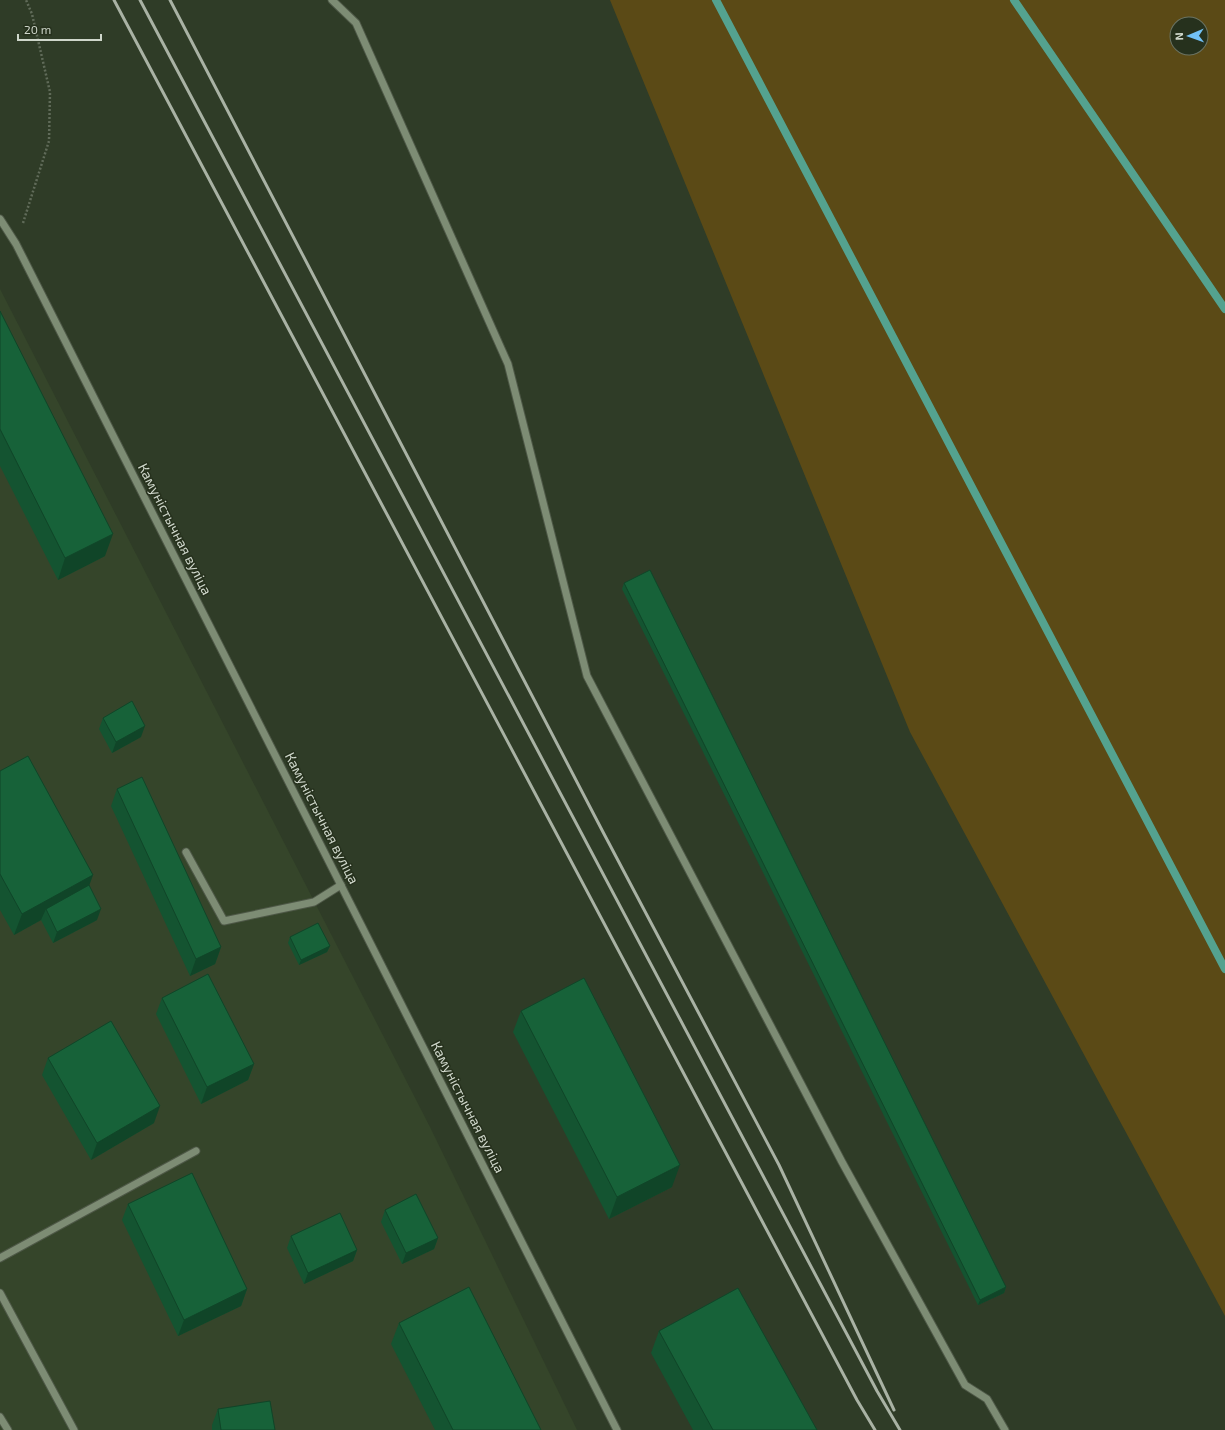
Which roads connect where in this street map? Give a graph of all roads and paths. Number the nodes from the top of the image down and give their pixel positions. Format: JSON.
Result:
{"nodes":[{"id":1,"x":26,"y":0,"type":"edge"},
{"id":2,"x":332,"y":0,"type":"edge"},
{"id":3,"x":0,"y":219,"type":"edge"},
{"id":4,"x":16,"y":244,"type":"junction"},
{"id":5,"x":186,"y":852,"type":"dead end"},
{"id":6,"x":341,"y":885,"type":"junction"},
{"id":7,"x":196,"y":1151,"type":"dead end"},
{"id":8,"x":0,"y":1258,"type":"edge"},
{"id":9,"x":0,"y":1293,"type":"edge"},
{"id":10,"x":0,"y":1417,"type":"edge"},
{"id":11,"x":8,"y":1430,"type":"edge"},
{"id":12,"x":74,"y":1430,"type":"edge"},
{"id":13,"x":617,"y":1430,"type":"edge"},
{"id":14,"x":1005,"y":1430,"type":"edge"}],
"edges":[{"from":1,"to":4,"type":"path"},
{"from":2,"to":14,"type":"street"},
{"from":3,"to":4,"type":"street","name":"Камуністычная вуліца"},
{"from":4,"to":6,"type":"street","name":"Камуністычная вуліца"},
{"from":5,"to":6,"type":"street"},
{"from":6,"to":13,"type":"street","name":"Камуністычная вуліца"},
{"from":7,"to":8,"type":"street"},
{"from":9,"to":12,"type":"street"},
{"from":10,"to":11,"type":"street"}]}
